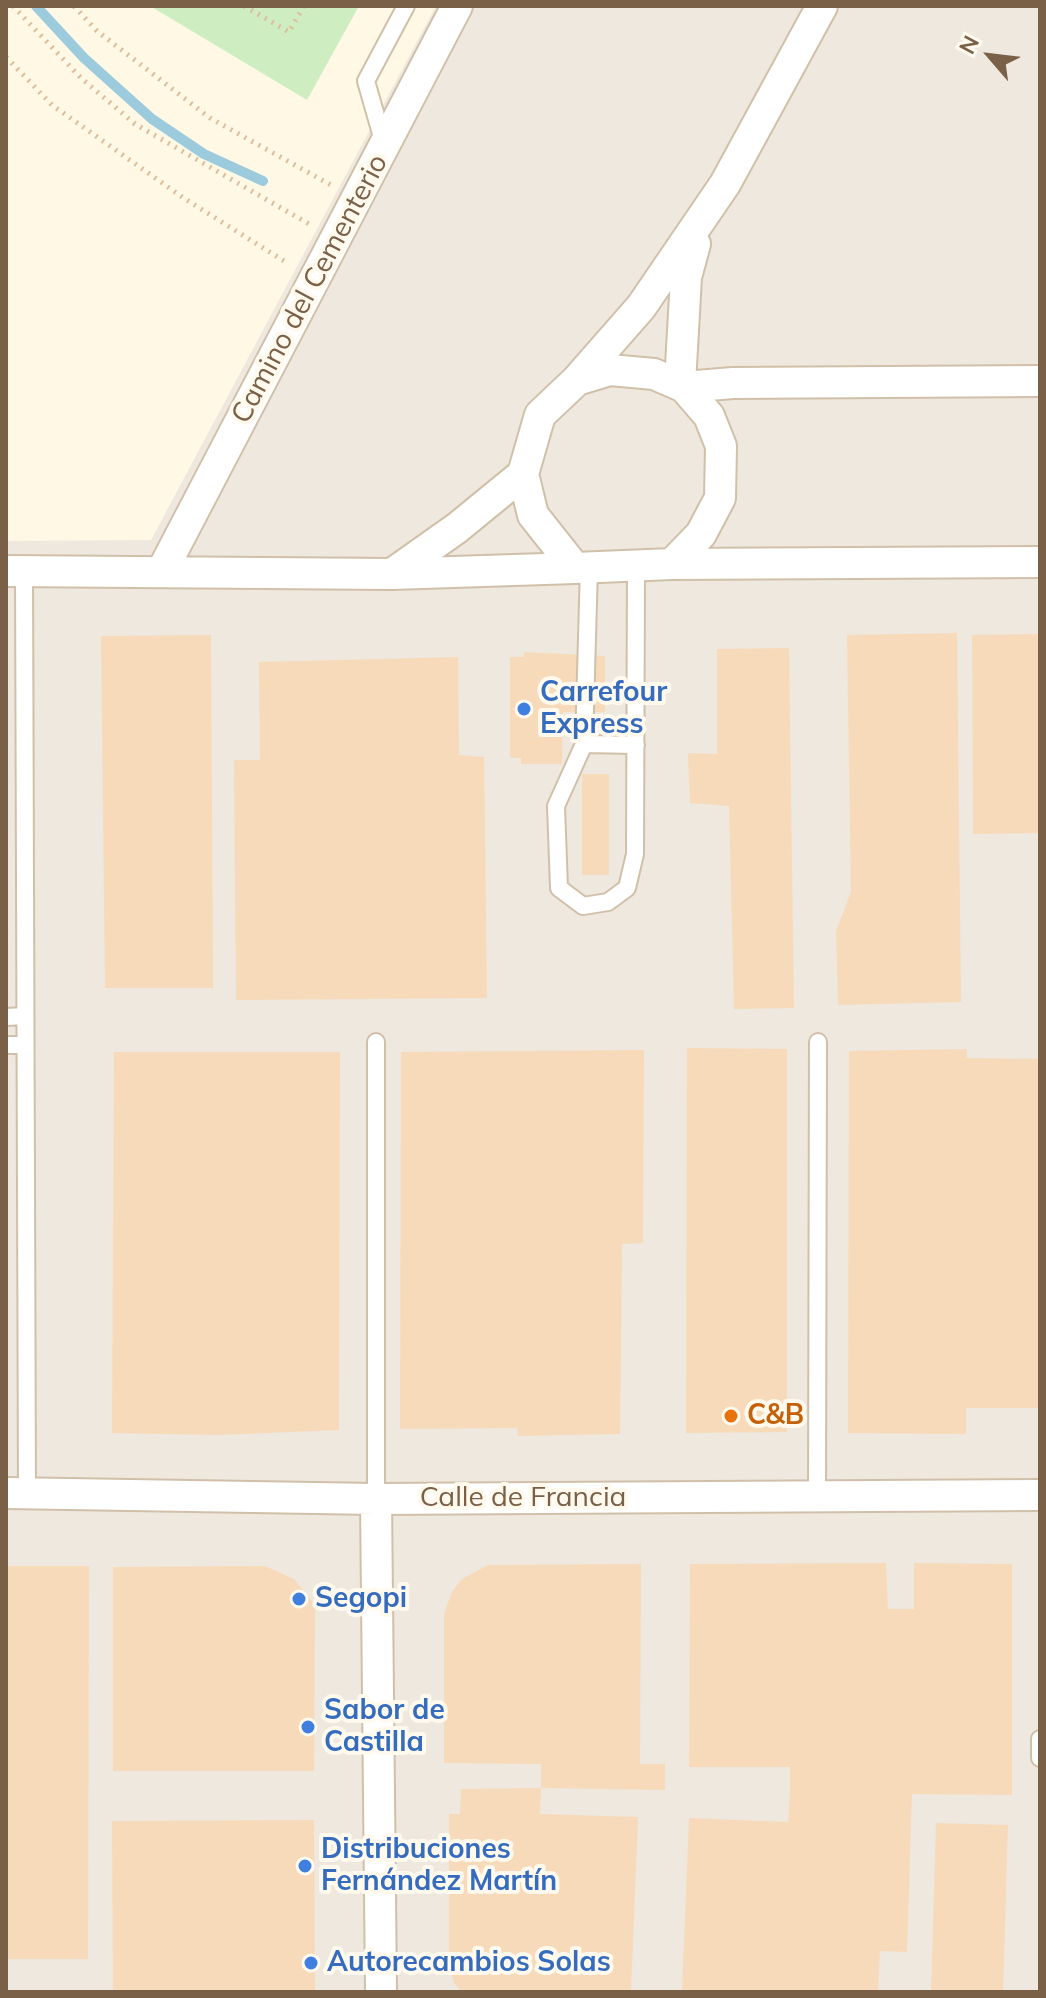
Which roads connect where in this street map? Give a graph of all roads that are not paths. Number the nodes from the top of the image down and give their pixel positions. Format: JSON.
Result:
{"nodes":[{"id":1,"x":406,"y":6,"type":"edge"},
{"id":2,"x":457,"y":6,"type":"edge"},
{"id":3,"x":822,"y":6,"type":"edge"},
{"id":4,"x":384,"y":146,"type":"junction"},
{"id":5,"x":701,"y":221,"type":"junction"},
{"id":6,"x":577,"y":380,"type":"junction"},
{"id":7,"x":1040,"y":381,"type":"edge"},
{"id":8,"x":682,"y":385,"type":"junction"},
{"id":9,"x":523,"y":474,"type":"junction"},
{"id":10,"x":1040,"y":562,"type":"edge"},
{"id":11,"x":672,"y":564,"type":"junction"},
{"id":12,"x":636,"y":566,"type":"junction"},
{"id":13,"x":582,"y":568,"type":"junction"},
{"id":14,"x":15,"y":571,"type":"edge"},
{"id":15,"x":162,"y":571,"type":"junction"},
{"id":16,"x":392,"y":574,"type":"junction"},
{"id":17,"x":584,"y":744,"type":"junction"},
{"id":18,"x":636,"y":745,"type":"junction"},
{"id":19,"x":25,"y":1016,"type":"junction"},
{"id":20,"x":6,"y":1017,"type":"edge"},
{"id":21,"x":376,"y":1042,"type":"dead end"},
{"id":22,"x":818,"y":1042,"type":"dead end"},
{"id":23,"x":6,"y":1045,"type":"edge"},
{"id":24,"x":25,"y":1045,"type":"junction"},
{"id":25,"x":16,"y":1493,"type":"edge"},
{"id":26,"x":817,"y":1495,"type":"junction"},
{"id":27,"x":1040,"y":1495,"type":"edge"},
{"id":28,"x":376,"y":1499,"type":"junction"},
{"id":29,"x":1040,"y":1739,"type":"edge"},
{"id":30,"x":1040,"y":1758,"type":"edge"},
{"id":31,"x":381,"y":1992,"type":"edge"}],
"edges":[{"from":1,"to":4,"type":"lane"},
{"from":2,"to":4,"type":"street","name":"Camino del Cementerio"},
{"from":3,"to":5,"type":"street"},
{"from":4,"to":15,"type":"street","name":"Camino del Cementerio"},
{"from":5,"to":6,"type":"street"},
{"from":5,"to":8,"type":"street"},
{"from":6,"to":8,"type":"street"},
{"from":6,"to":9,"type":"street"},
{"from":7,"to":8,"type":"street"},
{"from":8,"to":11,"type":"street"},
{"from":9,"to":13,"type":"street"},
{"from":9,"to":16,"type":"street"},
{"from":10,"to":11,"type":"street"},
{"from":11,"to":12,"type":"street"},
{"from":12,"to":13,"type":"street"},
{"from":12,"to":18,"type":"lane"},
{"from":13,"to":16,"type":"street"},
{"from":13,"to":17,"type":"lane"},
{"from":14,"to":15,"type":"street"},
{"from":14,"to":19,"type":"lane"},
{"from":15,"to":16,"type":"street"},
{"from":17,"to":18,"type":"lane"},
{"from":17,"to":18,"type":"lane"},
{"from":19,"to":20,"type":"lane"},
{"from":19,"to":24,"type":"lane"},
{"from":21,"to":28,"type":"lane"},
{"from":22,"to":26,"type":"lane"},
{"from":23,"to":24,"type":"lane"},
{"from":24,"to":25,"type":"lane"},
{"from":25,"to":28,"type":"street","name":"Calle de Francia"},
{"from":26,"to":27,"type":"street","name":"Calle de Francia"},
{"from":26,"to":28,"type":"street","name":"Calle de Francia"},
{"from":28,"to":31,"type":"street"},
{"from":29,"to":30,"type":"lane"}]}
